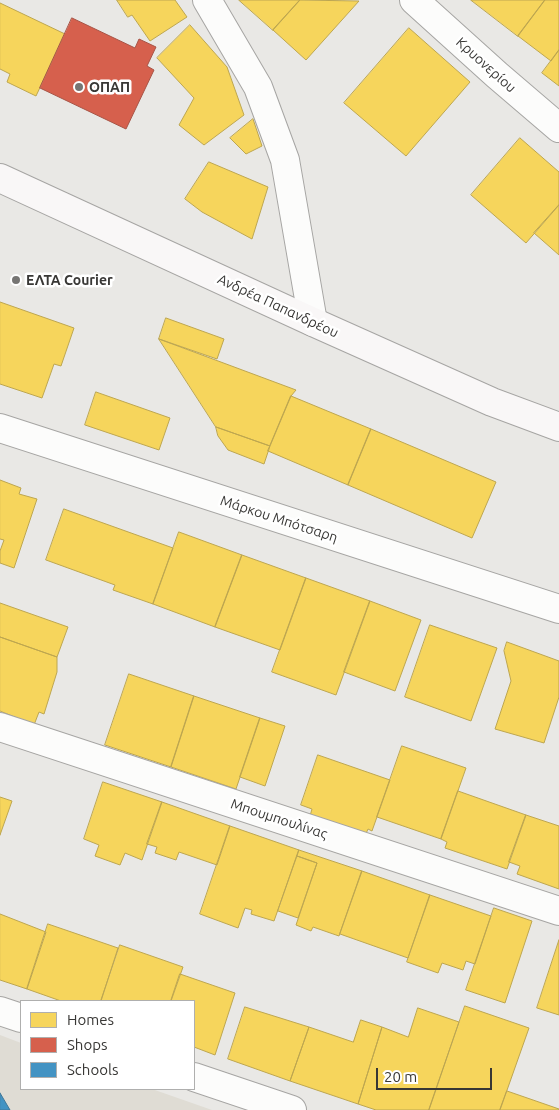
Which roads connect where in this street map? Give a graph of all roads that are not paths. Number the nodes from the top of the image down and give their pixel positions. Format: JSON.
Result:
{"nodes":[{"id":1,"x":207,"y":0,"type":"edge"},
{"id":2,"x":414,"y":0,"type":"edge"},
{"id":3,"x":559,"y":128,"type":"edge"},
{"id":4,"x":0,"y":178,"type":"edge"},
{"id":5,"x":313,"y":322,"type":"junction"},
{"id":6,"x":559,"y":427,"type":"edge"},
{"id":7,"x":0,"y":428,"type":"edge"},
{"id":8,"x":559,"y":609,"type":"edge"},
{"id":9,"x":0,"y":727,"type":"edge"},
{"id":10,"x":559,"y":911,"type":"edge"},
{"id":11,"x":0,"y":1011,"type":"edge"},
{"id":12,"x":20,"y":1018,"type":"edge"},
{"id":13,"x":195,"y":1076,"type":"edge"},
{"id":14,"x":292,"y":1110,"type":"edge"}],
"edges":[{"from":1,"to":5,"type":"street"},
{"from":2,"to":3,"type":"street","name":"Κρυονερίου"},
{"from":4,"to":5,"type":"main road","name":"Ανδρέα Παπανδρέου"},
{"from":5,"to":6,"type":"main road","name":"Ανδρέα Παπανδρέου"},
{"from":7,"to":8,"type":"street","name":"Μάρκου Μπότσαρη"},
{"from":9,"to":10,"type":"street","name":"Μπουμπουλίνας"},
{"from":11,"to":12,"type":"street"},
{"from":13,"to":14,"type":"street"}]}
